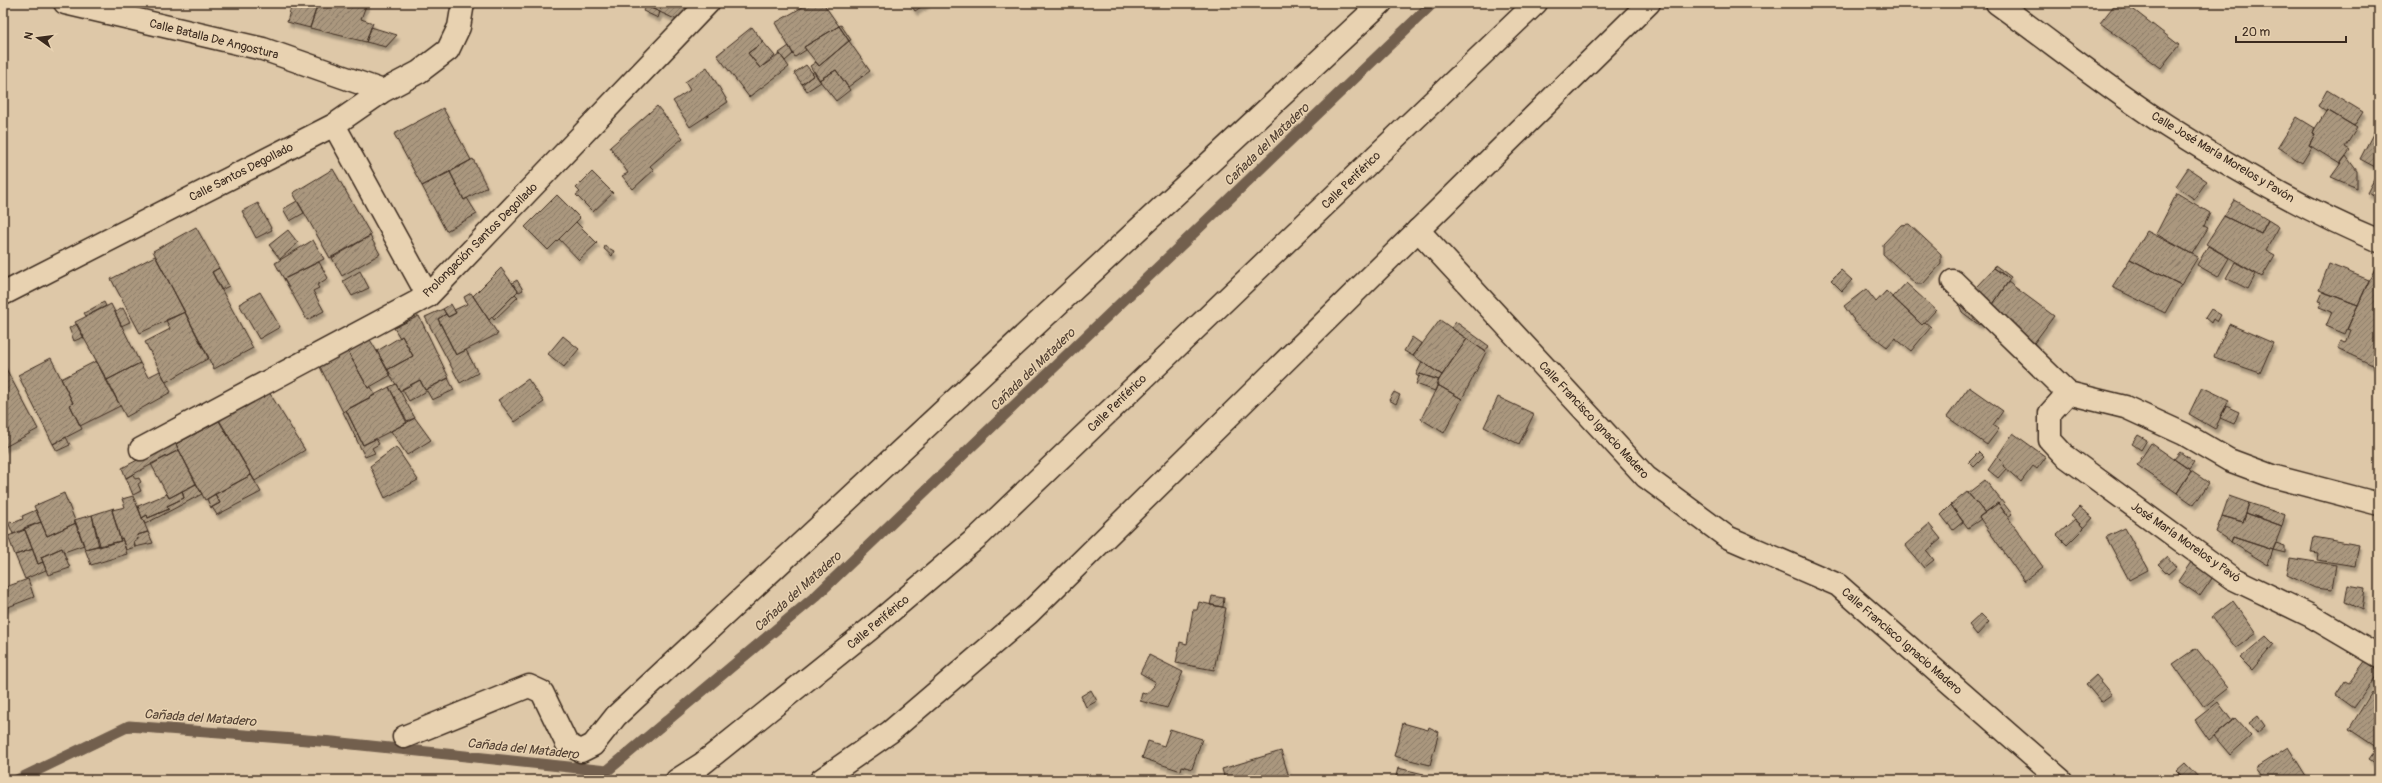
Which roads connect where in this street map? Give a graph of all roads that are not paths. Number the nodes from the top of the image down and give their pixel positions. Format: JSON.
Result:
{"nodes":[{"id":1,"x":65,"y":3,"type":"edge"},
{"id":2,"x":463,"y":3,"type":"edge"},
{"id":3,"x":708,"y":3,"type":"edge"},
{"id":4,"x":1381,"y":3,"type":"edge"},
{"id":5,"x":1536,"y":3,"type":"edge"},
{"id":6,"x":1649,"y":3,"type":"edge"},
{"id":7,"x":1998,"y":3,"type":"edge"},
{"id":8,"x":383,"y":91,"type":"junction"},
{"id":9,"x":334,"y":125,"type":"junction"},
{"id":10,"x":1418,"y":230,"type":"junction"},
{"id":11,"x":2379,"y":241,"type":"edge"},
{"id":12,"x":1953,"y":281,"type":"dead end"},
{"id":13,"x":5,"y":290,"type":"edge"},
{"id":14,"x":428,"y":296,"type":"junction"},
{"id":15,"x":2068,"y":393,"type":"junction"},
{"id":16,"x":142,"y":449,"type":"dead end"},
{"id":17,"x":2379,"y":504,"type":"edge"},
{"id":18,"x":2379,"y":656,"type":"edge"},
{"id":19,"x":404,"y":737,"type":"dead end"},
{"id":20,"x":677,"y":780,"type":"edge"},
{"id":21,"x":821,"y":780,"type":"edge"},
{"id":22,"x":2061,"y":780,"type":"edge"}],
"edges":[{"from":1,"to":8,"type":"main road","name":"Calle Batalla De Angostura"},
{"from":2,"to":8,"type":"main road","name":"Calle Santos Degollado"},
{"from":3,"to":14,"type":"main road","name":"Prolongación Santos Degollado"},
{"from":4,"to":19,"type":"main road"},
{"from":5,"to":20,"type":"main road","name":"Calle Periférico"},
{"from":6,"to":10,"type":"main road"},
{"from":7,"to":11,"type":"main road","name":"Calle José María Morelos y Pavón"},
{"from":8,"to":9,"type":"main road","name":"Calle Santos Degollado"},
{"from":9,"to":13,"type":"main road","name":"Calle Santos Degollado"},
{"from":9,"to":14,"type":"main road"},
{"from":10,"to":21,"type":"main road"},
{"from":10,"to":22,"type":"main road","name":"Calle Francisco Ignacio Madero"},
{"from":12,"to":15,"type":"main road"},
{"from":14,"to":16,"type":"main road","name":"Prolongación Santos Degollado"},
{"from":15,"to":17,"type":"main road"},
{"from":15,"to":18,"type":"main road","name":"José María Morelos y Pavó"}]}
